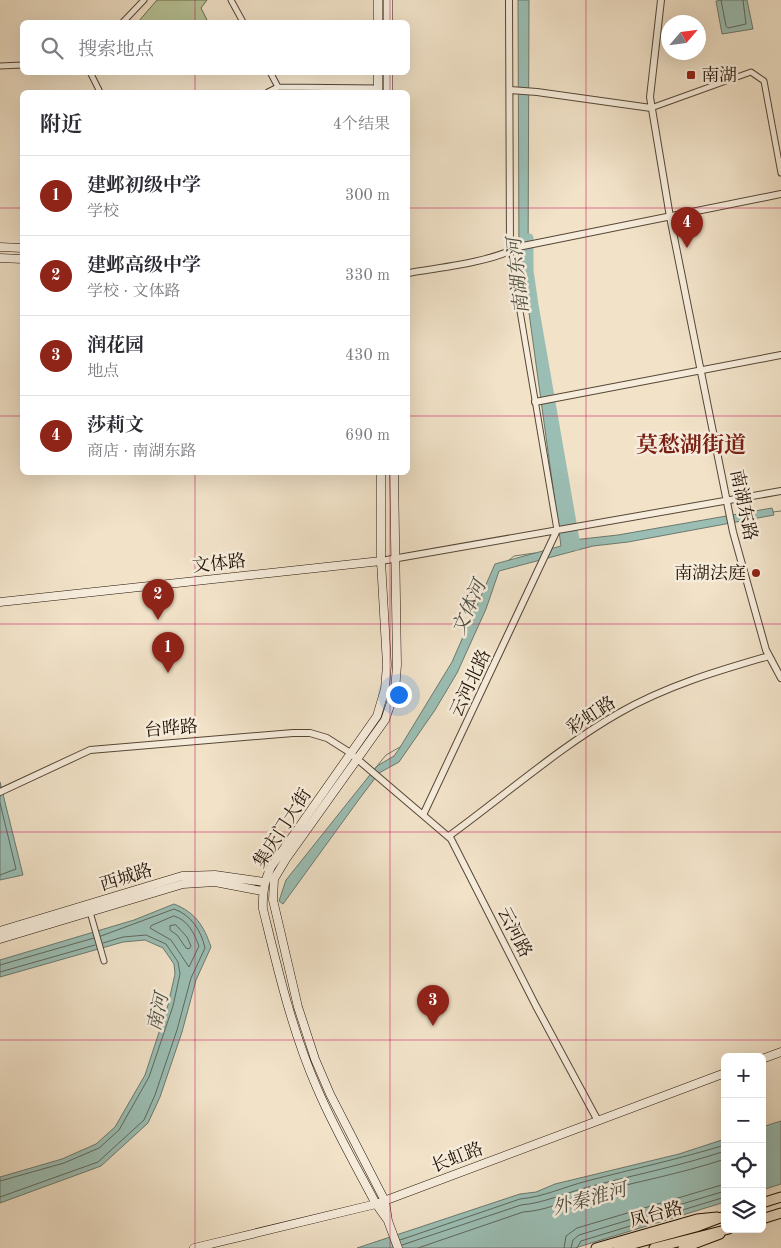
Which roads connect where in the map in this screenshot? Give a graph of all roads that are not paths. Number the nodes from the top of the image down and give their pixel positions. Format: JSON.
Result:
{"nodes":[{"id":1,"x":144,"y":0,"type":"edge"},
{"id":2,"x":230,"y":0,"type":"edge"},
{"id":3,"x":378,"y":0,"type":"edge"},
{"id":4,"x":388,"y":0,"type":"edge"},
{"id":5,"x":509,"y":0,"type":"edge"},
{"id":6,"x":661,"y":0,"type":"edge"},
{"id":7,"x":125,"y":20,"type":"edge"},
{"id":8,"x":242,"y":20,"type":"edge"},
{"id":9,"x":378,"y":20,"type":"edge"},
{"id":10,"x":388,"y":20,"type":"edge"},
{"id":11,"x":20,"y":65,"type":"edge"},
{"id":12,"x":0,"y":66,"type":"edge"},
{"id":13,"x":92,"y":75,"type":"edge"},
{"id":14,"x":272,"y":75,"type":"edge"},
{"id":15,"x":378,"y":75,"type":"edge"},
{"id":16,"x":388,"y":75,"type":"edge"},
{"id":17,"x":278,"y":87,"type":"junction"},
{"id":18,"x":99,"y":90,"type":"edge"},
{"id":19,"x":272,"y":90,"type":"edge"},
{"id":20,"x":378,"y":90,"type":"edge"},
{"id":21,"x":388,"y":90,"type":"edge"},
{"id":22,"x":510,"y":90,"type":"junction"},
{"id":23,"x":651,"y":108,"type":"junction"},
{"id":24,"x":781,"y":173,"type":"edge"},
{"id":25,"x":781,"y":194,"type":"edge"},
{"id":26,"x":670,"y":217,"type":"junction"},
{"id":27,"x":0,"y":247,"type":"edge"},
{"id":28,"x":20,"y":248,"type":"edge"},
{"id":29,"x":510,"y":252,"type":"junction"},
{"id":30,"x":0,"y":258,"type":"edge"},
{"id":31,"x":20,"y":259,"type":"edge"},
{"id":32,"x":410,"y":273,"type":"edge"},
{"id":33,"x":781,"y":356,"type":"edge"},
{"id":34,"x":700,"y":372,"type":"junction"},
{"id":35,"x":539,"y":401,"type":"junction"},
{"id":36,"x":381,"y":475,"type":"edge"},
{"id":37,"x":394,"y":475,"type":"edge"},
{"id":38,"x":781,"y":491,"type":"edge"},
{"id":39,"x":727,"y":500,"type":"junction"},
{"id":40,"x":558,"y":530,"type":"junction"},
{"id":41,"x":395,"y":559,"type":"junction"},
{"id":42,"x":381,"y":561,"type":"junction"},
{"id":43,"x":0,"y":602,"type":"edge"},
{"id":44,"x":769,"y":656,"type":"junction"},
{"id":45,"x":781,"y":678,"type":"edge"},
{"id":46,"x":349,"y":752,"type":"junction"},
{"id":47,"x":357,"y":758,"type":"junction"},
{"id":48,"x":367,"y":766,"type":"joint"},
{"id":49,"x":2,"y":791,"type":"edge"},
{"id":50,"x":424,"y":813,"type":"junction"},
{"id":51,"x":449,"y":836,"type":"junction"},
{"id":52,"x":263,"y":887,"type":"junction"},
{"id":53,"x":90,"y":912,"type":"junction"},
{"id":54,"x":0,"y":931,"type":"edge"},
{"id":55,"x":0,"y":939,"type":"edge"},
{"id":56,"x":104,"y":961,"type":"dead end"},
{"id":57,"x":781,"y":1052,"type":"edge"},
{"id":58,"x":766,"y":1058,"type":"edge"},
{"id":59,"x":721,"y":1074,"type":"edge"},
{"id":60,"x":598,"y":1120,"type":"junction"},
{"id":61,"x":781,"y":1197,"type":"edge"},
{"id":62,"x":385,"y":1201,"type":"junction"},
{"id":63,"x":766,"y":1202,"type":"edge"},
{"id":64,"x":376,"y":1204,"type":"junction"},
{"id":65,"x":781,"y":1213,"type":"edge"},
{"id":66,"x":721,"y":1216,"type":"edge"},
{"id":67,"x":721,"y":1218,"type":"edge"},
{"id":68,"x":766,"y":1218,"type":"edge"},
{"id":69,"x":389,"y":1223,"type":"junction"},
{"id":70,"x":721,"y":1231,"type":"edge"},
{"id":71,"x":722,"y":1233,"type":"edge"},
{"id":72,"x":194,"y":1248,"type":"edge"},
{"id":73,"x":398,"y":1248,"type":"edge"},
{"id":74,"x":596,"y":1248,"type":"edge"},
{"id":75,"x":618,"y":1248,"type":"edge"},
{"id":76,"x":654,"y":1248,"type":"edge"},
{"id":77,"x":683,"y":1248,"type":"edge"}],
"edges":[{"from":1,"to":7,"type":"street"},
{"from":2,"to":8,"type":"street"},
{"from":3,"to":9,"type":"main road"},
{"from":4,"to":10,"type":"main road"},
{"from":5,"to":22,"type":"street"},
{"from":6,"to":23,"type":"street"},
{"from":11,"to":12,"type":"street"},
{"from":13,"to":18,"type":"street"},
{"from":14,"to":17,"type":"street"},
{"from":15,"to":20,"type":"main road"},
{"from":16,"to":21,"type":"main road"},
{"from":17,"to":19,"type":"street"},
{"from":17,"to":20,"type":"street"},
{"from":22,"to":23,"type":"street"},
{"from":22,"to":29,"type":"street"},
{"from":23,"to":24,"type":"street"},
{"from":23,"to":26,"type":"street","name":"南湖东路"},
{"from":25,"to":26,"type":"street"},
{"from":26,"to":29,"type":"street"},
{"from":26,"to":34,"type":"street","name":"南湖东路"},
{"from":27,"to":28,"type":"main road"},
{"from":29,"to":32,"type":"street"},
{"from":29,"to":35,"type":"street"},
{"from":30,"to":31,"type":"main road"},
{"from":33,"to":34,"type":"street"},
{"from":34,"to":35,"type":"street"},
{"from":34,"to":39,"type":"street","name":"南湖东路"},
{"from":35,"to":40,"type":"street"},
{"from":36,"to":42,"type":"main road","name":"集庆门大街"},
{"from":37,"to":41,"type":"main road","name":"集庆门大街"},
{"from":38,"to":39,"type":"street"},
{"from":39,"to":40,"type":"street"},
{"from":39,"to":44,"type":"street","name":"南湖东路"},
{"from":40,"to":41,"type":"street"},
{"from":40,"to":50,"type":"street","name":"云河北路"},
{"from":41,"to":42,"type":"street"},
{"from":41,"to":47,"type":"main road","name":"集庆门大街"},
{"from":42,"to":43,"type":"main road","name":"文体路"},
{"from":42,"to":46,"type":"main road","name":"集庆门大街"},
{"from":44,"to":45,"type":"street","name":"南湖东路"},
{"from":44,"to":51,"type":"street","name":"彩虹路"},
{"from":46,"to":47,"type":"street","name":"台晔路"},
{"from":46,"to":49,"type":"street","name":"台晔路"},
{"from":46,"to":52,"type":"main road","name":"集庆门大街"},
{"from":47,"to":48,"type":"street","name":"台晔路"},
{"from":47,"to":62,"type":"main road","name":"集庆门大街"},
{"from":48,"to":50,"type":"street","name":"云河路"},
{"from":50,"to":51,"type":"street","name":"云河路"},
{"from":51,"to":60,"type":"street","name":"云河路"},
{"from":52,"to":53,"type":"main road","name":"西城路"},
{"from":52,"to":54,"type":"main road","name":"西城路"},
{"from":52,"to":64,"type":"main road","name":"集庆门大街"},
{"from":53,"to":55,"type":"main road","name":"西城路"},
{"from":53,"to":56,"type":"street"},
{"from":57,"to":58,"type":"main road"},
{"from":59,"to":60,"type":"main road","name":"长虹路"},
{"from":60,"to":62,"type":"main road","name":"长虹路"},
{"from":61,"to":63,"type":"main road"},
{"from":62,"to":64,"type":"main road","name":"长虹路"},
{"from":62,"to":69,"type":"main road","name":"集庆门大街"},
{"from":64,"to":69,"type":"main road","name":"集庆门大街"},
{"from":64,"to":72,"type":"main road","name":"长虹路"},
{"from":65,"to":68,"type":"main road"},
{"from":66,"to":74,"type":"main road","name":"凤台路"},
{"from":67,"to":75,"type":"main road"},
{"from":69,"to":73,"type":"main road","name":"集庆门大街"},
{"from":70,"to":76,"type":"main road"},
{"from":71,"to":77,"type":"main road"}]}
